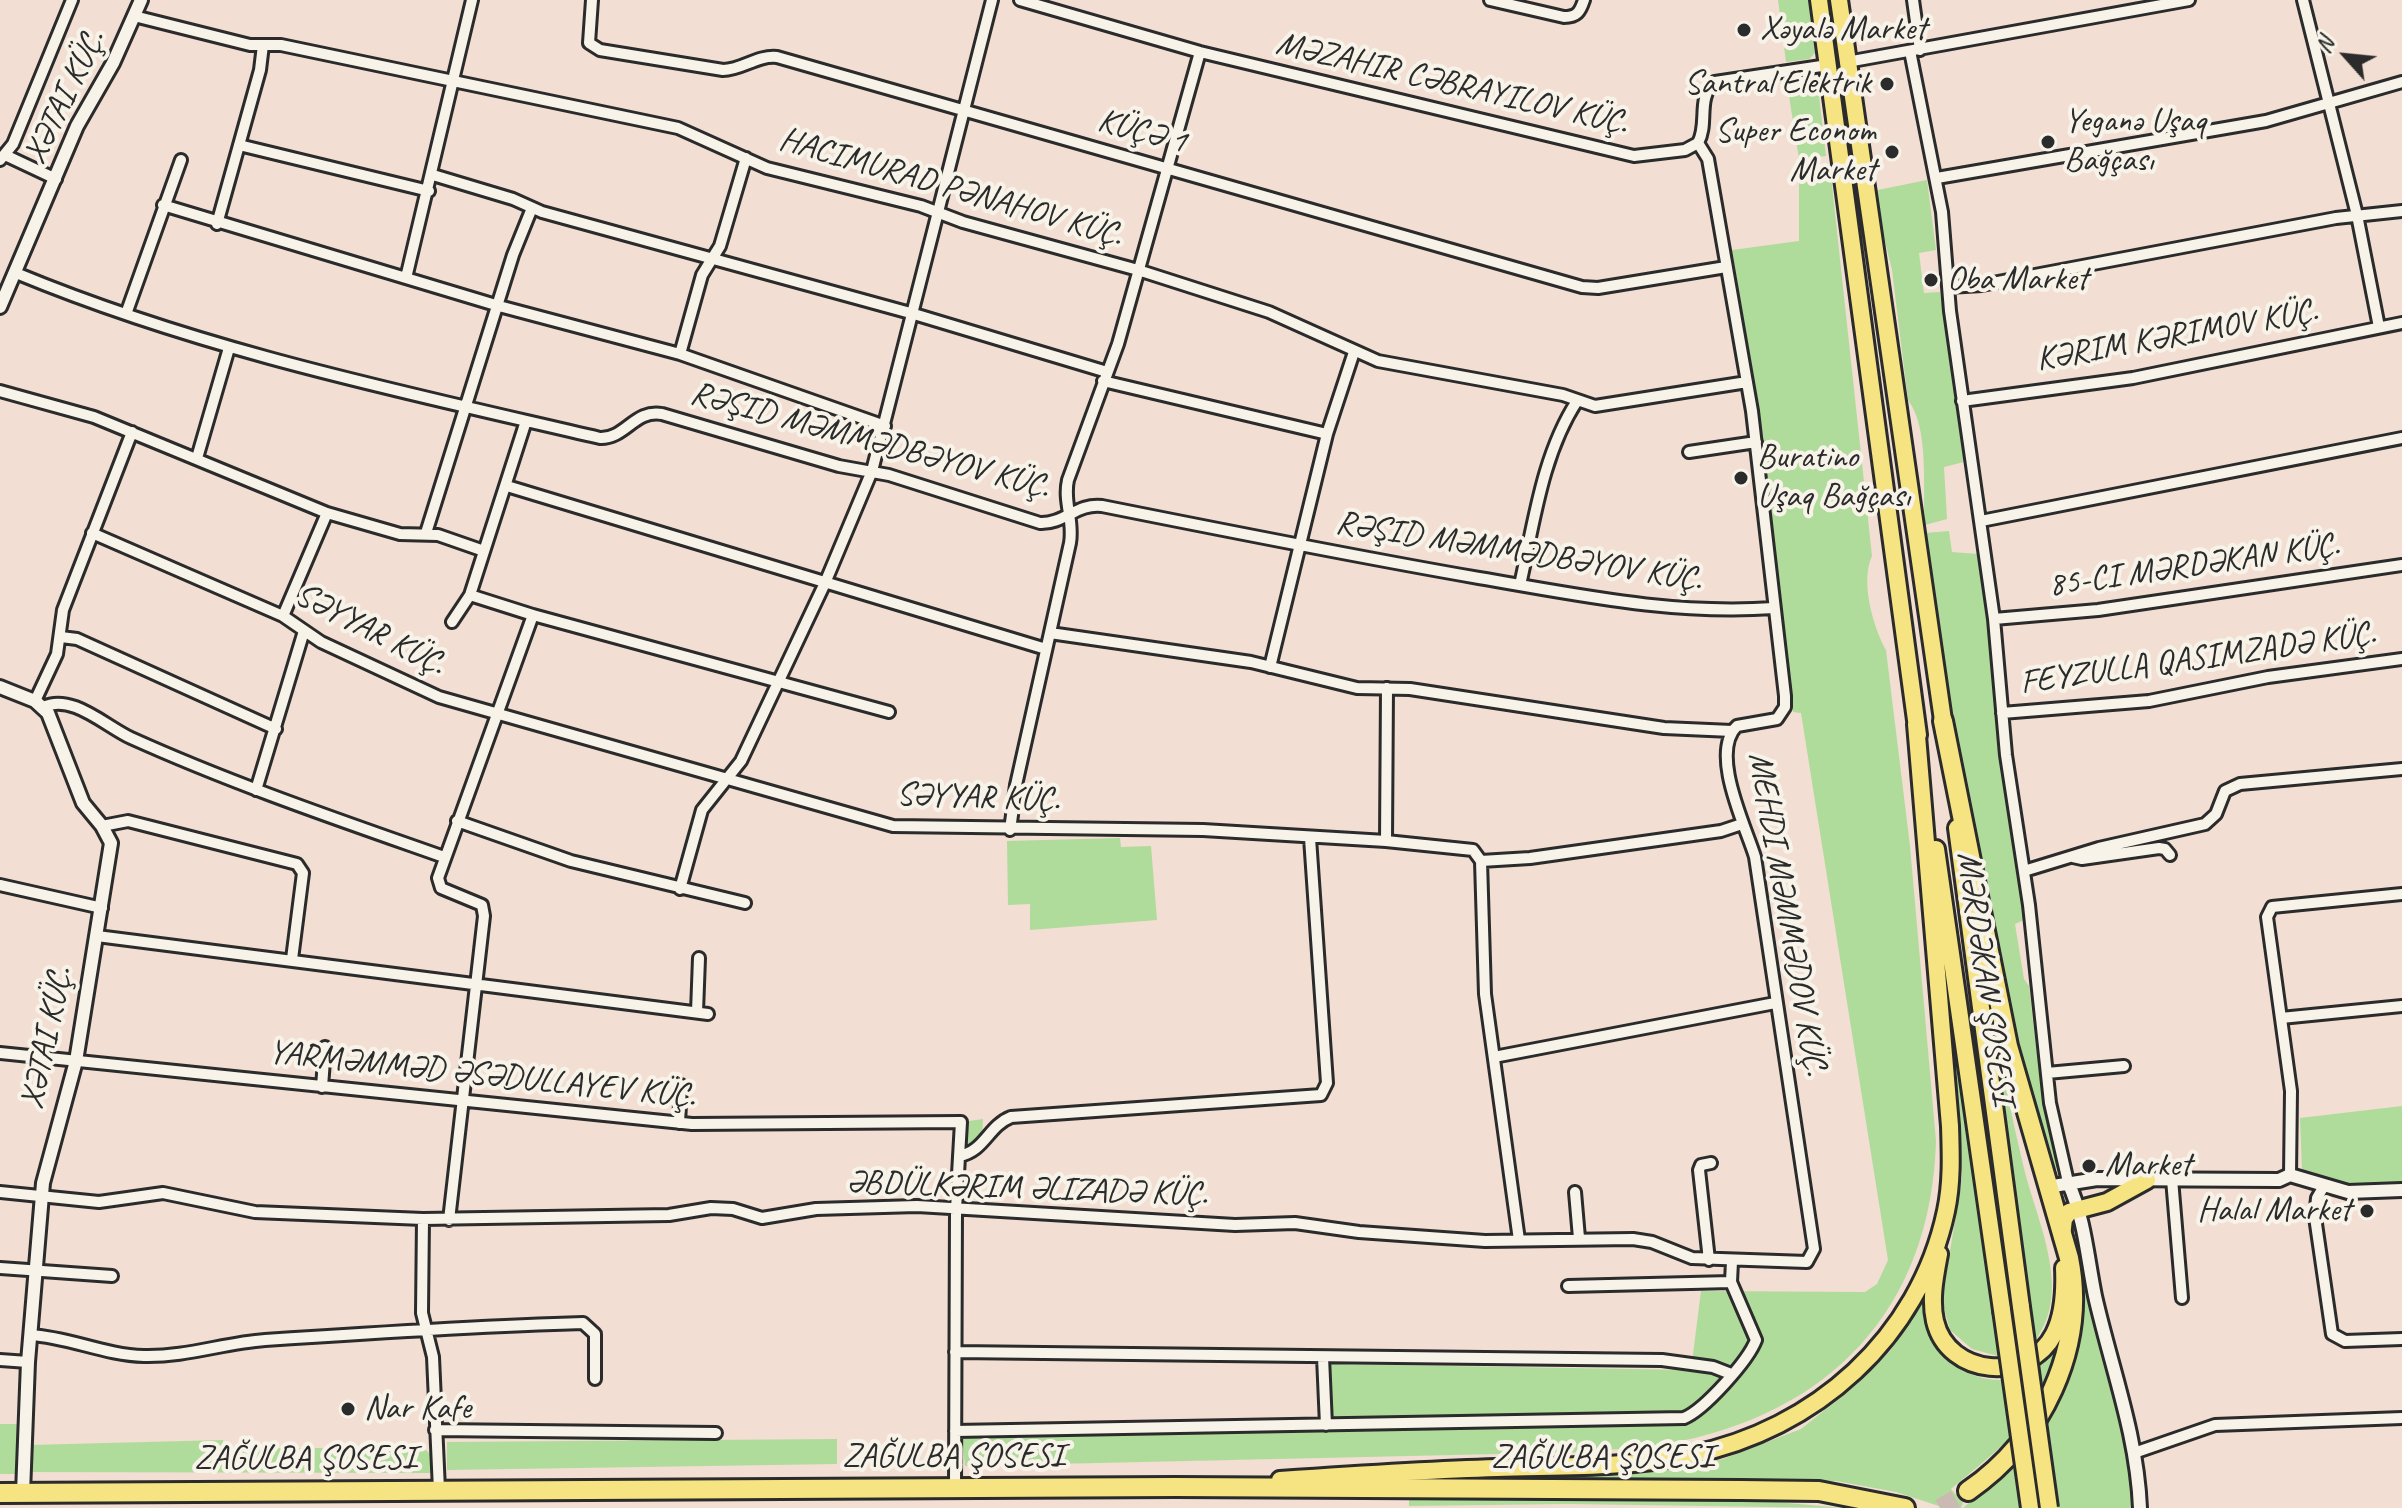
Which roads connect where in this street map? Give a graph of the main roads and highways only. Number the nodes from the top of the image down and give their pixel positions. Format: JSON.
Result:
{"nodes":[{"id":1,"x":1819,"y":0,"type":"edge"},
{"id":2,"x":1839,"y":0,"type":"edge"},
{"id":3,"x":1943,"y":721,"type":"junction"},
{"id":4,"x":1916,"y":724,"type":"junction"},
{"id":5,"x":2147,"y":1180,"type":"road end"},
{"id":6,"x":1946,"y":1213,"type":"junction"},
{"id":7,"x":2062,"y":1233,"type":"junction"},
{"id":8,"x":1175,"y":1487,"type":"junction"},
{"id":9,"x":1968,"y":1491,"type":"tunnel mouth"},
{"id":10,"x":0,"y":1493,"type":"edge"},
{"id":11,"x":1839,"y":1495,"type":"junction"},
{"id":12,"x":1882,"y":1508,"type":"edge"},
{"id":13,"x":1905,"y":1508,"type":"edge"},
{"id":14,"x":2030,"y":1508,"type":"edge"},
{"id":15,"x":2049,"y":1508,"type":"edge"}],
"edges":[{"from":1,"to":4,"type":"main road","name":"MƏRDƏKAN ŞOSESI"},
{"from":2,"to":3,"type":"main road","name":"MƏRDƏKAN ŞOSESI"},
{"from":3,"to":7,"type":"highway"},
{"from":3,"to":15,"type":"main road","name":"MƏRDƏKAN ŞOSESI","bridge":true},
{"from":4,"to":6,"type":"main road"},
{"from":4,"to":14,"type":"main road","name":"MƏRDƏKAN ŞOSESI","bridge":true},
{"from":5,"to":7,"type":"main road"},
{"from":6,"to":7,"type":"main road"},
{"from":6,"to":8,"type":"main road"},
{"from":7,"to":9,"type":"highway"},
{"from":8,"to":10,"type":"highway","name":"ZAĞULBA ŞOSESI"},
{"from":8,"to":11,"type":"highway","name":"ZAĞULBA ŞOSESI"},
{"from":11,"to":12,"type":"highway"},
{"from":11,"to":13,"type":"highway","name":"ZAĞULBA ŞOSESI"}]}
